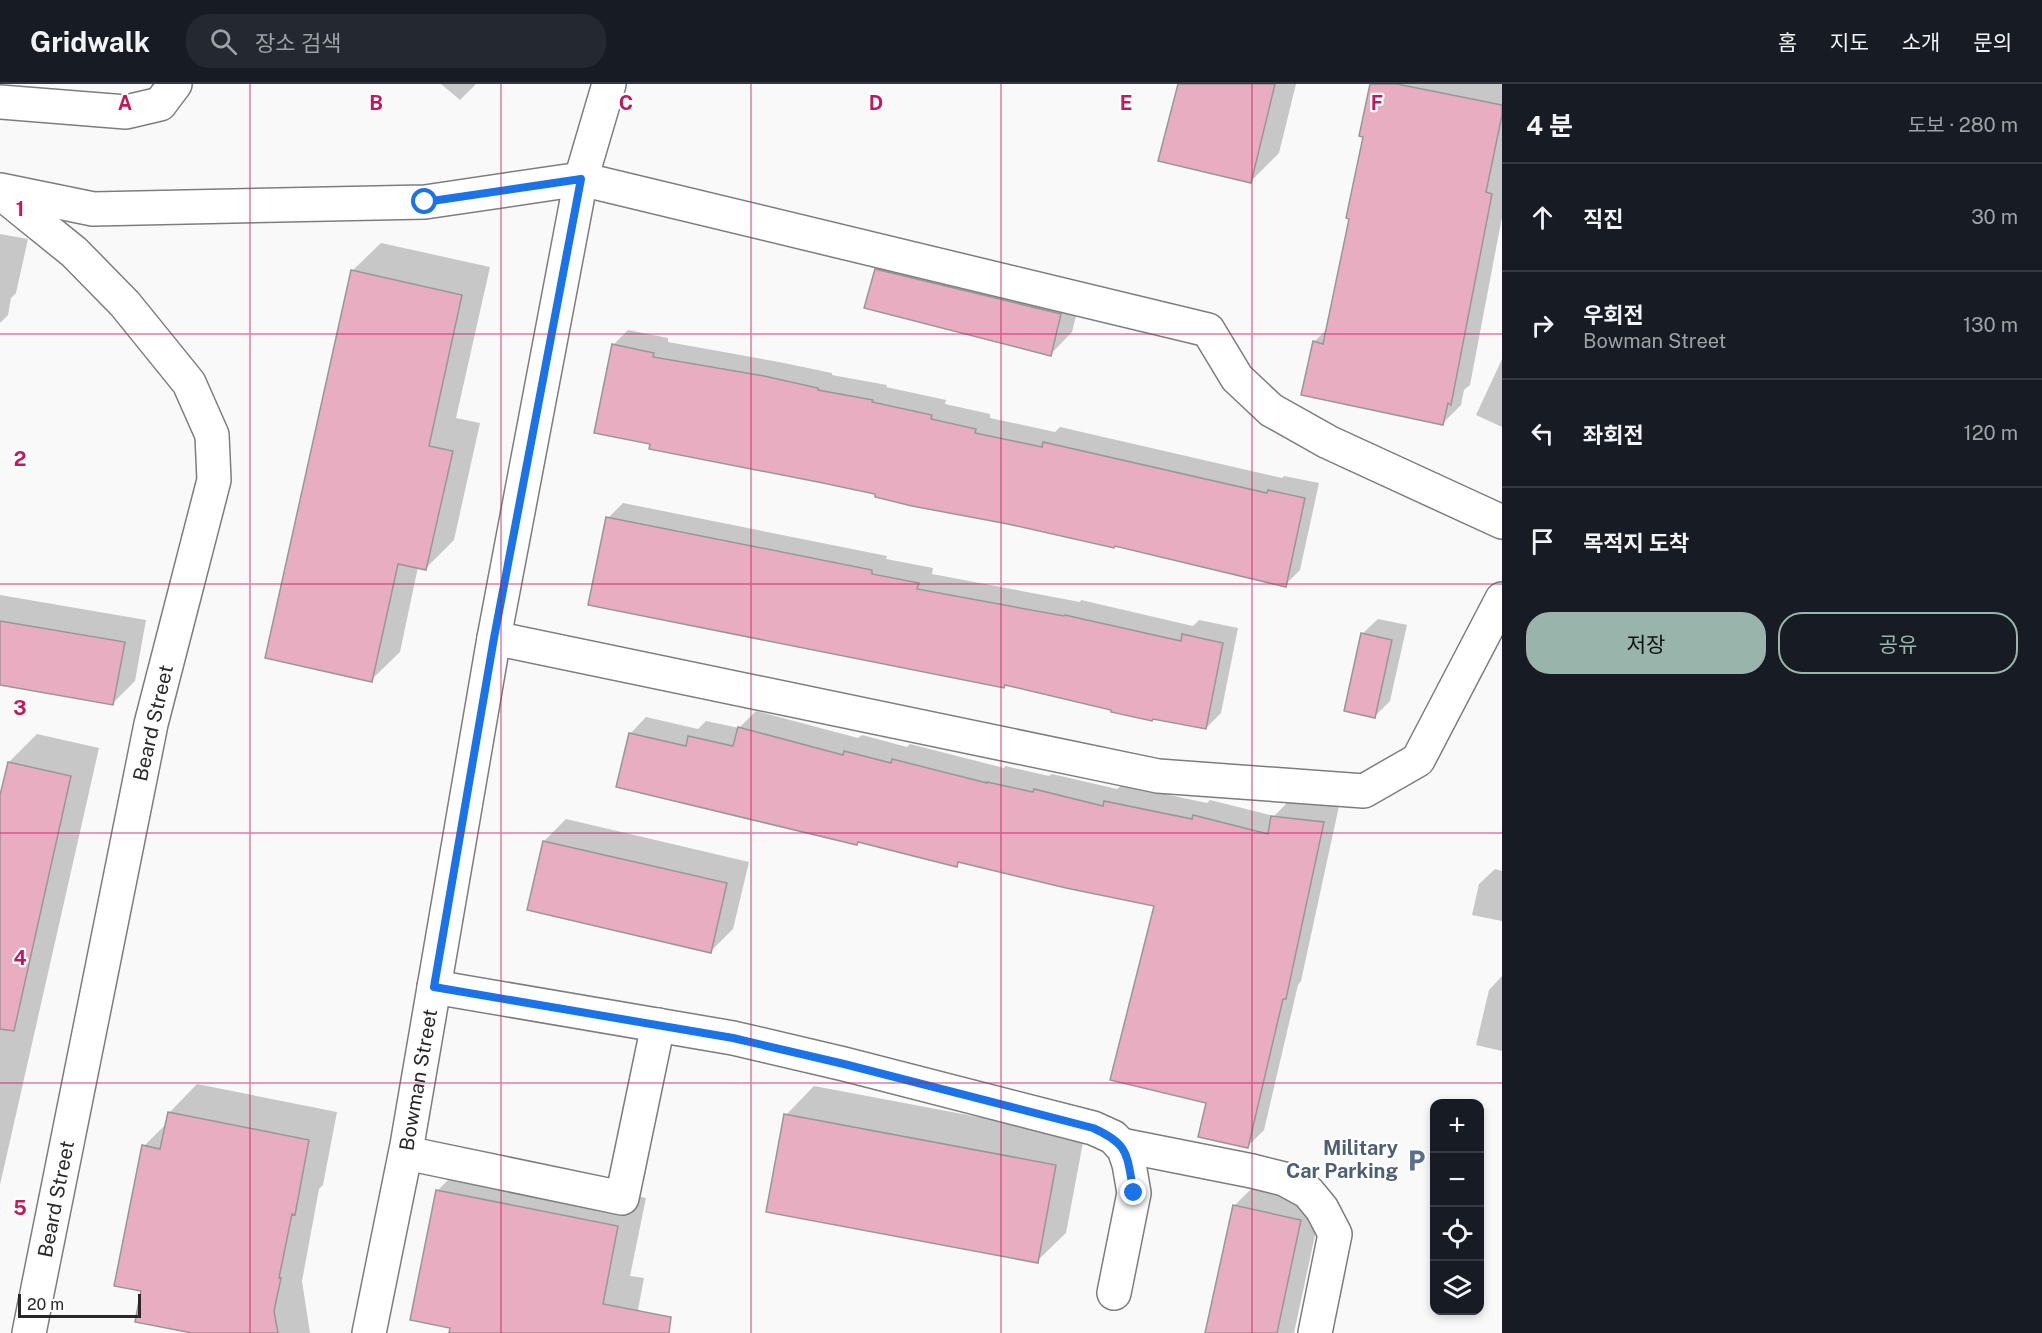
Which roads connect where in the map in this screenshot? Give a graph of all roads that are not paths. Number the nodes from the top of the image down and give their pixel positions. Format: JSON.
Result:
{"nodes":[{"id":1,"x":175,"y":84,"type":"edge"},
{"id":2,"x":609,"y":84,"type":"edge"},
{"id":3,"x":0,"y":102,"type":"edge"},
{"id":4,"x":581,"y":179,"type":"junction"},
{"id":5,"x":0,"y":191,"type":"edge"},
{"id":6,"x":1502,"y":522,"type":"edge"},
{"id":7,"x":1502,"y":599,"type":"edge"},
{"id":8,"x":494,"y":638,"type":"junction"},
{"id":9,"x":434,"y":987,"type":"junction"},
{"id":10,"x":658,"y":1025,"type":"junction"},
{"id":11,"x":1121,"y":1145,"type":"junction"},
{"id":12,"x":406,"y":1153,"type":"junction"},
{"id":13,"x":1114,"y":1293,"type":"dead end"},
{"id":14,"x":29,"y":1333,"type":"edge"},
{"id":15,"x":369,"y":1333,"type":"edge"},
{"id":16,"x":1315,"y":1333,"type":"edge"}],
"edges":[{"from":1,"to":3,"type":"lane"},
{"from":2,"to":4,"type":"lane","name":"Bowman Street"},
{"from":4,"to":5,"type":"lane"},
{"from":4,"to":6,"type":"lane"},
{"from":4,"to":8,"type":"lane","name":"Bowman Street"},
{"from":5,"to":14,"type":"lane","name":"Beard Street"},
{"from":7,"to":8,"type":"lane"},
{"from":8,"to":9,"type":"lane","name":"Bowman Street"},
{"from":9,"to":10,"type":"lane"},
{"from":9,"to":12,"type":"lane","name":"Bowman Street"},
{"from":10,"to":11,"type":"lane"},
{"from":10,"to":12,"type":"lane"},
{"from":11,"to":13,"type":"lane"},
{"from":11,"to":16,"type":"lane"},
{"from":12,"to":15,"type":"lane","name":"Bowman Street"}]}
